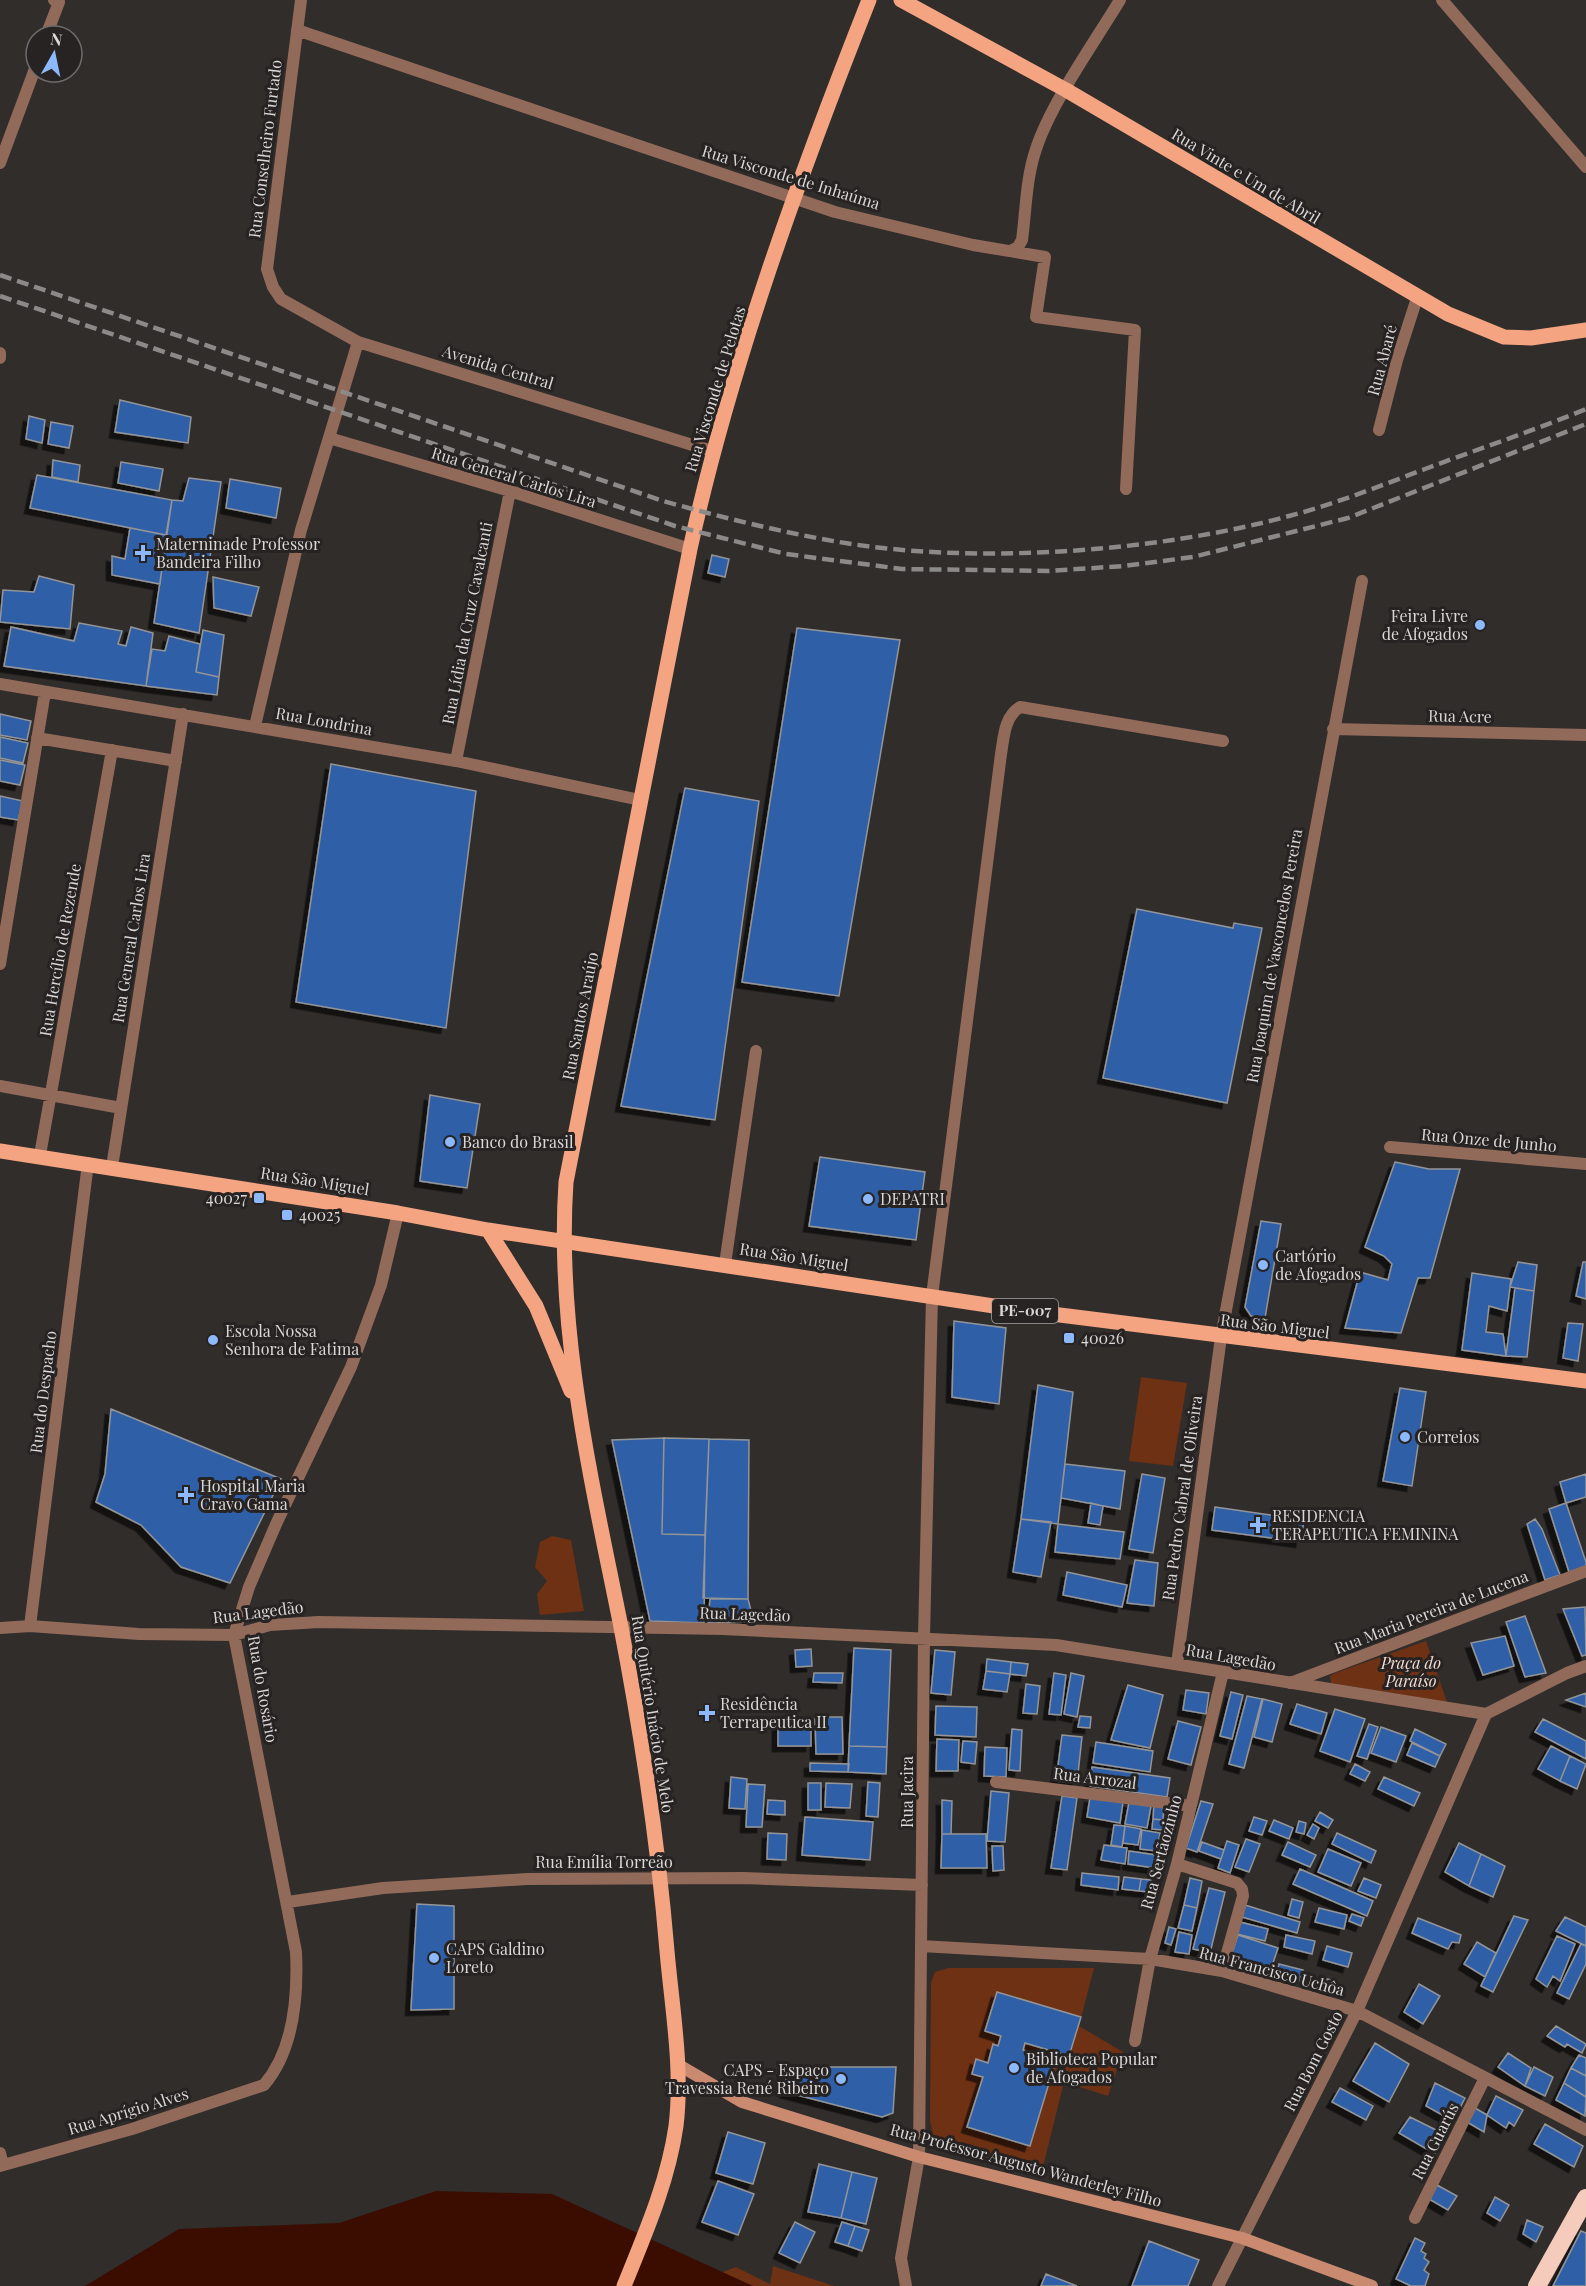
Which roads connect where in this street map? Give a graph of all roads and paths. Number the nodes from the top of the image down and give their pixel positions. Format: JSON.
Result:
{"nodes":[{"id":1,"x":54,"y":0,"type":"edge"},
{"id":2,"x":301,"y":0,"type":"edge"},
{"id":3,"x":869,"y":0,"type":"edge"},
{"id":4,"x":901,"y":0,"type":"edge"},
{"id":5,"x":1120,"y":0,"type":"edge"},
{"id":6,"x":1442,"y":0,"type":"edge"},
{"id":7,"x":50,"y":24,"type":"edge"},
{"id":8,"x":297,"y":30,"type":"junction"},
{"id":9,"x":29,"y":84,"type":"edge"},
{"id":10,"x":1066,"y":90,"type":"junction"},
{"id":11,"x":0,"y":164,"type":"edge"},
{"id":12,"x":1586,"y":167,"type":"edge"},
{"id":13,"x":795,"y":199,"type":"junction"},
{"id":14,"x":1010,"y":251,"type":"junction"},
{"id":15,"x":1417,"y":298,"type":"junction"},
{"id":16,"x":281,"y":299,"type":"joint"},
{"id":17,"x":1586,"y":330,"type":"edge"},
{"id":18,"x":358,"y":342,"type":"junction"},
{"id":19,"x":1379,"y":430,"type":"dead end"},
{"id":20,"x":329,"y":438,"type":"junction"},
{"id":21,"x":712,"y":451,"type":"junction"},
{"id":22,"x":1126,"y":489,"type":"dead end"},
{"id":23,"x":510,"y":491,"type":"junction"},
{"id":24,"x":690,"y":549,"type":"junction"},
{"id":25,"x":1362,"y":581,"type":"dead end"},
{"id":26,"x":0,"y":684,"type":"edge"},
{"id":27,"x":45,"y":692,"type":"junction"},
{"id":28,"x":183,"y":714,"type":"junction"},
{"id":29,"x":255,"y":726,"type":"junction"},
{"id":30,"x":1333,"y":729,"type":"junction"},
{"id":31,"x":1586,"y":735,"type":"edge"},
{"id":32,"x":38,"y":738,"type":"junction"},
{"id":33,"x":1223,"y":741,"type":"dead end"},
{"id":34,"x":112,"y":750,"type":"junction"},
{"id":35,"x":176,"y":761,"type":"junction"},
{"id":36,"x":456,"y":761,"type":"junction"},
{"id":37,"x":640,"y":800,"type":"junction"},
{"id":38,"x":0,"y":964,"type":"edge"},
{"id":39,"x":756,"y":1051,"type":"dead end"},
{"id":40,"x":0,"y":1086,"type":"edge"},
{"id":41,"x":51,"y":1096,"type":"junction"},
{"id":42,"x":121,"y":1108,"type":"junction"},
{"id":43,"x":1390,"y":1147,"type":"dead end"},
{"id":44,"x":0,"y":1151,"type":"edge"},
{"id":45,"x":40,"y":1155,"type":"junction"},
{"id":46,"x":88,"y":1164,"type":"junction"},
{"id":47,"x":1586,"y":1164,"type":"edge"},
{"id":48,"x":112,"y":1167,"type":"junction"},
{"id":49,"x":398,"y":1213,"type":"junction"},
{"id":50,"x":488,"y":1230,"type":"junction"},
{"id":51,"x":564,"y":1240,"type":"junction"},
{"id":52,"x":725,"y":1264,"type":"junction"},
{"id":53,"x":932,"y":1296,"type":"junction"},
{"id":54,"x":1221,"y":1337,"type":"junction"},
{"id":55,"x":1586,"y":1382,"type":"edge"},
{"id":56,"x":578,"y":1411,"type":"junction"},
{"id":57,"x":1586,"y":1571,"type":"edge"},
{"id":58,"x":30,"y":1626,"type":"junction"},
{"id":59,"x":621,"y":1627,"type":"junction"},
{"id":60,"x":0,"y":1628,"type":"edge"},
{"id":61,"x":234,"y":1635,"type":"junction"},
{"id":62,"x":924,"y":1637,"type":"junction"},
{"id":63,"x":1177,"y":1664,"type":"junction"},
{"id":64,"x":1586,"y":1666,"type":"edge"},
{"id":65,"x":1223,"y":1672,"type":"junction"},
{"id":66,"x":1287,"y":1684,"type":"junction"},
{"id":67,"x":1485,"y":1714,"type":"junction"},
{"id":68,"x":996,"y":1782,"type":"dead end"},
{"id":69,"x":1191,"y":1806,"type":"junction"},
{"id":70,"x":1177,"y":1864,"type":"junction"},
{"id":71,"x":661,"y":1878,"type":"junction"},
{"id":72,"x":922,"y":1885,"type":"junction"},
{"id":73,"x":288,"y":1902,"type":"junction"},
{"id":74,"x":921,"y":1946,"type":"junction"},
{"id":75,"x":1150,"y":1959,"type":"junction"},
{"id":76,"x":1222,"y":1971,"type":"junction"},
{"id":77,"x":1357,"y":2012,"type":"junction"},
{"id":78,"x":1135,"y":2041,"type":"dead end"},
{"id":79,"x":677,"y":2064,"type":"junction"},
{"id":80,"x":1485,"y":2078,"type":"junction"},
{"id":81,"x":264,"y":2085,"type":"joint"},
{"id":82,"x":1586,"y":2130,"type":"edge"},
{"id":83,"x":919,"y":2157,"type":"junction"},
{"id":84,"x":1,"y":2161,"type":"edge"},
{"id":85,"x":1586,"y":2198,"type":"edge"},
{"id":86,"x":1415,"y":2218,"type":"dead end"},
{"id":87,"x":1242,"y":2238,"type":"junction"},
{"id":88,"x":624,"y":2286,"type":"edge"},
{"id":89,"x":906,"y":2286,"type":"edge"},
{"id":90,"x":1218,"y":2286,"type":"edge"},
{"id":91,"x":1372,"y":2286,"type":"edge"},
{"id":92,"x":1537,"y":2286,"type":"edge"}],
"edges":[{"from":1,"to":7,"type":"street"},
{"from":2,"to":8,"type":"street","name":"Rua Conselheiro Furtado"},
{"from":3,"to":13,"type":"main road","name":"Rua Visconde de Pelotas"},
{"from":4,"to":10,"type":"main road","name":"Rua Vinte e Um de Abril"},
{"from":5,"to":10,"type":"street"},
{"from":6,"to":12,"type":"street"},
{"from":8,"to":13,"type":"street","name":"Rua Visconde de Inhaúma"},
{"from":8,"to":16,"type":"street","name":"Rua Conselheiro Furtado"},
{"from":9,"to":11,"type":"street"},
{"from":10,"to":14,"type":"street"},
{"from":10,"to":15,"type":"main road","name":"Rua Vinte e Um de Abril"},
{"from":13,"to":14,"type":"street","name":"Rua Visconde de Inhaúma"},
{"from":13,"to":21,"type":"main road","name":"Rua Visconde de Pelotas"},
{"from":14,"to":22,"type":"street","name":"Rua Visconde de Inhaúma"},
{"from":15,"to":17,"type":"main road","name":"Rua Vinte e Um de Abril"},
{"from":15,"to":19,"type":"street","name":"Rua Abaré"},
{"from":16,"to":18,"type":"street","name":"Avenida Central"},
{"from":18,"to":20,"type":"street"},
{"from":18,"to":21,"type":"street","name":"Avenida Central"},
{"from":20,"to":23,"type":"street","name":"Rua General Carlos Lira"},
{"from":20,"to":29,"type":"street"},
{"from":21,"to":24,"type":"main road","name":"Rua Visconde de Pelotas"},
{"from":23,"to":24,"type":"street","name":"Rua General Carlos Lira"},
{"from":23,"to":36,"type":"street","name":"Rua Lídia da Cruz Cavalcanti"},
{"from":24,"to":37,"type":"main road","name":"Rua Visconde de Pelotas"},
{"from":25,"to":30,"type":"street","name":"Rua Joaquim de Vasconcelos Pereira"},
{"from":26,"to":27,"type":"street","name":"Rua Londrina"},
{"from":27,"to":28,"type":"street","name":"Rua Londrina"},
{"from":27,"to":32,"type":"street"},
{"from":28,"to":29,"type":"street","name":"Rua Londrina"},
{"from":28,"to":35,"type":"street","name":"Rua General Carlos Lira"},
{"from":29,"to":36,"type":"street","name":"Rua Londrina"},
{"from":30,"to":31,"type":"street","name":"Rua Acre"},
{"from":30,"to":54,"type":"street","name":"Rua Joaquim de Vasconcelos Pereira"},
{"from":32,"to":34,"type":"street"},
{"from":32,"to":38,"type":"street"},
{"from":33,"to":53,"type":"street","name":"Rua Jacira"},
{"from":34,"to":35,"type":"street"},
{"from":34,"to":41,"type":"street","name":"Rua Hercílio de Rezende"},
{"from":35,"to":42,"type":"street","name":"Rua General Carlos Lira"},
{"from":36,"to":37,"type":"street","name":"Rua Londrina"},
{"from":37,"to":51,"type":"main road","name":"Rua Santos Araújo"},
{"from":39,"to":52,"type":"street"},
{"from":40,"to":41,"type":"street"},
{"from":41,"to":42,"type":"street"},
{"from":41,"to":45,"type":"street","name":"Rua Hercílio de Rezende"},
{"from":42,"to":48,"type":"street","name":"Rua General Carlos Lira"},
{"from":43,"to":47,"type":"street","name":"Rua Onze de Junho"},
{"from":44,"to":45,"type":"main road","name":"Rua São Miguel","number":"PE-007"},
{"from":45,"to":46,"type":"main road","name":"Rua São Miguel","number":"PE-007"},
{"from":46,"to":48,"type":"main road","name":"Rua São Miguel","number":"PE-007"},
{"from":46,"to":58,"type":"street","name":"Rua do Despacho"},
{"from":48,"to":49,"type":"main road","name":"Rua São Miguel","number":"PE-007"},
{"from":49,"to":50,"type":"main road","name":"Rua São Miguel","number":"PE-007"},
{"from":49,"to":61,"type":"street","name":"Rua do Rosário"},
{"from":50,"to":51,"type":"main road","name":"Rua São Miguel","number":"PE-007"},
{"from":50,"to":56,"type":"main road"},
{"from":51,"to":52,"type":"main road","name":"Rua São Miguel","number":"PE-007"},
{"from":51,"to":56,"type":"main road","name":"Rua Quitério Inácio de Melo"},
{"from":52,"to":53,"type":"main road","name":"Rua São Miguel","number":"PE-007"},
{"from":53,"to":54,"type":"main road","name":"Rua São Miguel","number":"PE-007"},
{"from":53,"to":62,"type":"street","name":"Rua Jacira"},
{"from":54,"to":55,"type":"main road","name":"Rua São Miguel","number":"PE-007"},
{"from":54,"to":63,"type":"street","name":"Rua Pedro Cabral de Oliveira"},
{"from":56,"to":59,"type":"main road","name":"Rua Quitério Inácio de Melo"},
{"from":57,"to":66,"type":"street","name":"Rua Maria Pereira de Lucena"},
{"from":58,"to":60,"type":"street","name":"Rua Lagedão"},
{"from":58,"to":61,"type":"street","name":"Rua Lagedão"},
{"from":59,"to":61,"type":"street","name":"Rua Lagedão"},
{"from":59,"to":62,"type":"street","name":"Rua Lagedão"},
{"from":59,"to":71,"type":"main road","name":"Rua Quitério Inácio de Melo"},
{"from":61,"to":73,"type":"street","name":"Rua do Rosário"},
{"from":62,"to":63,"type":"street","name":"Rua Lagedão"},
{"from":62,"to":72,"type":"street","name":"Rua Jacira"},
{"from":63,"to":65,"type":"street","name":"Rua Lagedão"},
{"from":64,"to":67,"type":"street"},
{"from":65,"to":66,"type":"street","name":"Rua Lagedão"},
{"from":65,"to":69,"type":"street","name":"Rua Sertãozinho"},
{"from":66,"to":67,"type":"street","name":"Rua Lagedão"},
{"from":67,"to":77,"type":"street","name":"Rua Bom Gosto"},
{"from":68,"to":69,"type":"street","name":"Rua Arrozal"},
{"from":69,"to":70,"type":"street","name":"Rua Sertãozinho"},
{"from":70,"to":75,"type":"street","name":"Rua Sertãozinho"},
{"from":70,"to":76,"type":"street"},
{"from":71,"to":72,"type":"street","name":"Rua Emília Torreão"},
{"from":71,"to":73,"type":"street","name":"Rua Emília Torreão"},
{"from":71,"to":79,"type":"main road","name":"Rua Quitério Inácio de Melo"},
{"from":72,"to":74,"type":"street","name":"Rua Jacira"},
{"from":73,"to":81,"type":"street","name":"Rua do Rosário"},
{"from":74,"to":75,"type":"street","name":"Rua Francisco Uchôa"},
{"from":74,"to":83,"type":"street","name":"Rua Jacira"},
{"from":75,"to":76,"type":"street","name":"Rua Francisco Uchôa"},
{"from":75,"to":78,"type":"street","name":"Rua Sertãozinho"},
{"from":76,"to":77,"type":"street","name":"Rua Francisco Uchôa"},
{"from":77,"to":80,"type":"street","name":"Rua Francisco Uchôa"},
{"from":77,"to":87,"type":"street","name":"Rua Bom Gosto"},
{"from":79,"to":83,"type":"main road","name":"Rua Professor Augusto Wanderley Filho"},
{"from":79,"to":88,"type":"main road","name":"Rua Quitério Inácio de Melo"},
{"from":80,"to":82,"type":"street","name":"Rua Francisco Uchôa"},
{"from":80,"to":86,"type":"street","name":"Rua Guarús"},
{"from":81,"to":84,"type":"street","name":"Rua Aprígio Alves"},
{"from":83,"to":87,"type":"main road","name":"Rua Professor Augusto Wanderley Filho"},
{"from":83,"to":89,"type":"street","name":"Rua Jacira"},
{"from":85,"to":92,"type":"highway"},
{"from":87,"to":90,"type":"street","name":"Rua Bom Gosto"},
{"from":87,"to":91,"type":"main road","name":"Rua Professor Augusto Wanderley Filho"}]}
